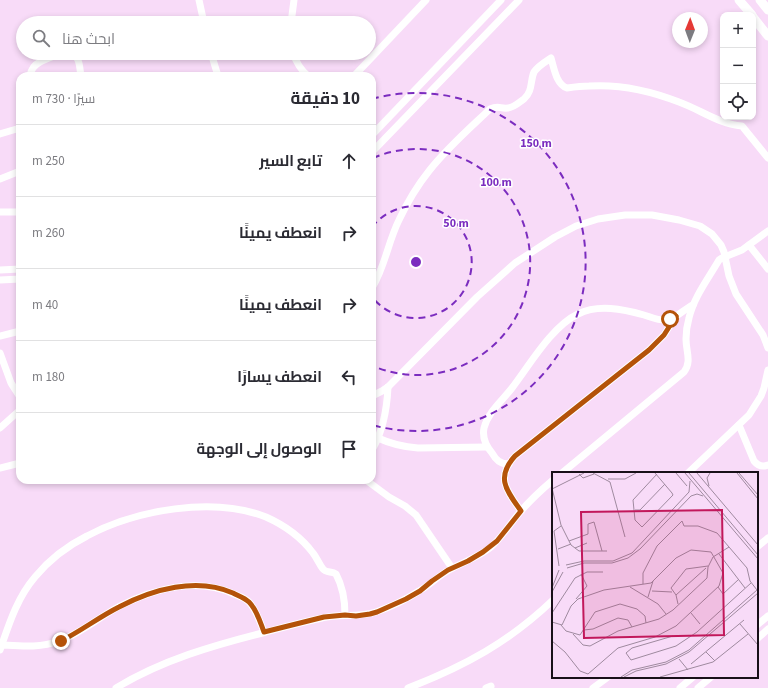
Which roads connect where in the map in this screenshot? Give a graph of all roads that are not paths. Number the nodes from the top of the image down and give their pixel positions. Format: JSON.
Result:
{"nodes":[{"id":1,"x":199,"y":0,"type":"edge"},
{"id":2,"x":294,"y":0,"type":"edge"},
{"id":3,"x":426,"y":0,"type":"edge"},
{"id":4,"x":501,"y":0,"type":"edge"},
{"id":5,"x":519,"y":0,"type":"edge"},
{"id":6,"x":740,"y":0,"type":"edge"},
{"id":7,"x":760,"y":0,"type":"edge"},
{"id":8,"x":768,"y":10,"type":"edge"},
{"id":9,"x":749,"y":12,"type":"edge"},
{"id":10,"x":202,"y":16,"type":"edge"},
{"id":11,"x":292,"y":16,"type":"edge"},
{"id":12,"x":756,"y":21,"type":"edge"},
{"id":13,"x":768,"y":36,"type":"edge"},
{"id":14,"x":376,"y":53,"type":"edge"},
{"id":15,"x":46,"y":60,"type":"edge"},
{"id":16,"x":78,"y":60,"type":"edge"},
{"id":17,"x":213,"y":60,"type":"edge"},
{"id":18,"x":296,"y":60,"type":"edge"},
{"id":19,"x":369,"y":60,"type":"edge"},
{"id":20,"x":31,"y":72,"type":"edge"},
{"id":21,"x":80,"y":72,"type":"edge"},
{"id":22,"x":217,"y":72,"type":"edge"},
{"id":23,"x":304,"y":72,"type":"edge"},
{"id":24,"x":358,"y":72,"type":"edge"},
{"id":25,"x":16,"y":129,"type":"edge"},
{"id":26,"x":376,"y":131,"type":"edge"},
{"id":27,"x":0,"y":134,"type":"edge"},
{"id":28,"x":376,"y":148,"type":"edge"},
{"id":29,"x":768,"y":158,"type":"edge"},
{"id":30,"x":16,"y":173,"type":"edge"},
{"id":31,"x":0,"y":179,"type":"edge"},
{"id":32,"x":0,"y":212,"type":"edge"},
{"id":33,"x":16,"y":212,"type":"edge"},
{"id":34,"x":768,"y":231,"type":"edge"},
{"id":35,"x":748,"y":245,"type":"junction"},
{"id":36,"x":725,"y":256,"type":"junction"},
{"id":37,"x":16,"y":269,"type":"edge"},
{"id":38,"x":768,"y":269,"type":"edge"},
{"id":39,"x":0,"y":270,"type":"edge"},
{"id":40,"x":16,"y":279,"type":"edge"},
{"id":41,"x":0,"y":280,"type":"edge"},
{"id":42,"x":376,"y":282,"type":"edge"},
{"id":43,"x":694,"y":305,"type":"junction"},
{"id":44,"x":676,"y":316,"type":"junction"},
{"id":45,"x":16,"y":331,"type":"edge"},
{"id":46,"x":0,"y":336,"type":"edge"},
{"id":47,"x":768,"y":348,"type":"edge"},
{"id":48,"x":0,"y":353,"type":"edge"},
{"id":49,"x":768,"y":370,"type":"edge"},
{"id":50,"x":388,"y":387,"type":"junction"},
{"id":51,"x":16,"y":390,"type":"edge"},
{"id":52,"x":376,"y":394,"type":"edge"},
{"id":53,"x":16,"y":414,"type":"edge"},
{"id":54,"x":739,"y":425,"type":"junction"},
{"id":55,"x":0,"y":428,"type":"edge"},
{"id":56,"x":378,"y":438,"type":"junction"},
{"id":57,"x":376,"y":442,"type":"edge"},
{"id":58,"x":487,"y":447,"type":"junction"},
{"id":59,"x":16,"y":464,"type":"edge"},
{"id":60,"x":508,"y":464,"type":"junction"},
{"id":61,"x":768,"y":464,"type":"edge"},
{"id":62,"x":0,"y":468,"type":"edge"},
{"id":63,"x":563,"y":472,"type":"edge"},
{"id":64,"x":689,"y":472,"type":"edge"},
{"id":65,"x":552,"y":481,"type":"edge"},
{"id":66,"x":371,"y":484,"type":"edge"},
{"id":67,"x":521,"y":511,"type":"junction"},
{"id":68,"x":768,"y":538,"type":"edge"},
{"id":69,"x":758,"y":546,"type":"edge"},
{"id":70,"x":452,"y":568,"type":"junction"},
{"id":71,"x":552,"y":601,"type":"edge"},
{"id":72,"x":345,"y":615,"type":"junction"},
{"id":73,"x":768,"y":616,"type":"edge"},
{"id":74,"x":758,"y":624,"type":"edge"},
{"id":75,"x":768,"y":629,"type":"edge"},
{"id":76,"x":264,"y":632,"type":"junction"},
{"id":77,"x":758,"y":637,"type":"edge"},
{"id":78,"x":1,"y":648,"type":"edge"},
{"id":79,"x":607,"y":678,"type":"edge"},
{"id":80,"x":692,"y":678,"type":"edge"},
{"id":81,"x":710,"y":678,"type":"edge"},
{"id":82,"x":116,"y":688,"type":"edge"},
{"id":83,"x":408,"y":688,"type":"edge"},
{"id":84,"x":593,"y":688,"type":"edge"},
{"id":85,"x":680,"y":688,"type":"edge"},
{"id":86,"x":698,"y":688,"type":"edge"}],
"edges":[{"from":1,"to":10,"type":"street"},
{"from":2,"to":11,"type":"street"},
{"from":3,"to":14,"type":"street"},
{"from":4,"to":26,"type":"street"},
{"from":5,"to":28,"type":"street"},
{"from":6,"to":9,"type":"main road"},
{"from":7,"to":8,"type":"main road"},
{"from":12,"to":13,"type":"main road"},
{"from":15,"to":20,"type":"street"},
{"from":16,"to":21,"type":"street"},
{"from":17,"to":22,"type":"street"},
{"from":18,"to":23,"type":"street"},
{"from":19,"to":24,"type":"street"},
{"from":25,"to":27,"type":"street"},
{"from":29,"to":42,"type":"street"},
{"from":30,"to":31,"type":"street"},
{"from":32,"to":33,"type":"street"},
{"from":34,"to":35,"type":"street"},
{"from":35,"to":36,"type":"street"},
{"from":35,"to":38,"type":"street"},
{"from":36,"to":43,"type":"street"},
{"from":36,"to":47,"type":"street"},
{"from":36,"to":50,"type":"street"},
{"from":37,"to":39,"type":"street"},
{"from":40,"to":41,"type":"street"},
{"from":43,"to":44,"type":"street"},
{"from":43,"to":63,"type":"street"},
{"from":44,"to":58,"type":"street"},
{"from":44,"to":60,"type":"street"},
{"from":45,"to":46,"type":"street"},
{"from":48,"to":51,"type":"street"},
{"from":49,"to":54,"type":"street"},
{"from":50,"to":52,"type":"street"},
{"from":50,"to":56,"type":"street"},
{"from":53,"to":55,"type":"street"},
{"from":54,"to":61,"type":"street"},
{"from":54,"to":64,"type":"street"},
{"from":56,"to":57,"type":"street"},
{"from":56,"to":58,"type":"street"},
{"from":58,"to":60,"type":"street"},
{"from":59,"to":62,"type":"street"},
{"from":60,"to":67,"type":"street"},
{"from":65,"to":67,"type":"street"},
{"from":66,"to":70,"type":"street"},
{"from":67,"to":70,"type":"street"},
{"from":68,"to":69,"type":"street"},
{"from":70,"to":72,"type":"street"},
{"from":71,"to":83,"type":"street"},
{"from":72,"to":76,"type":"street"},
{"from":72,"to":78,"type":"street"},
{"from":73,"to":74,"type":"street"},
{"from":75,"to":77,"type":"street"},
{"from":76,"to":78,"type":"street"},
{"from":76,"to":82,"type":"street"},
{"from":79,"to":84,"type":"street"},
{"from":80,"to":85,"type":"street"},
{"from":81,"to":86,"type":"street"}]}
